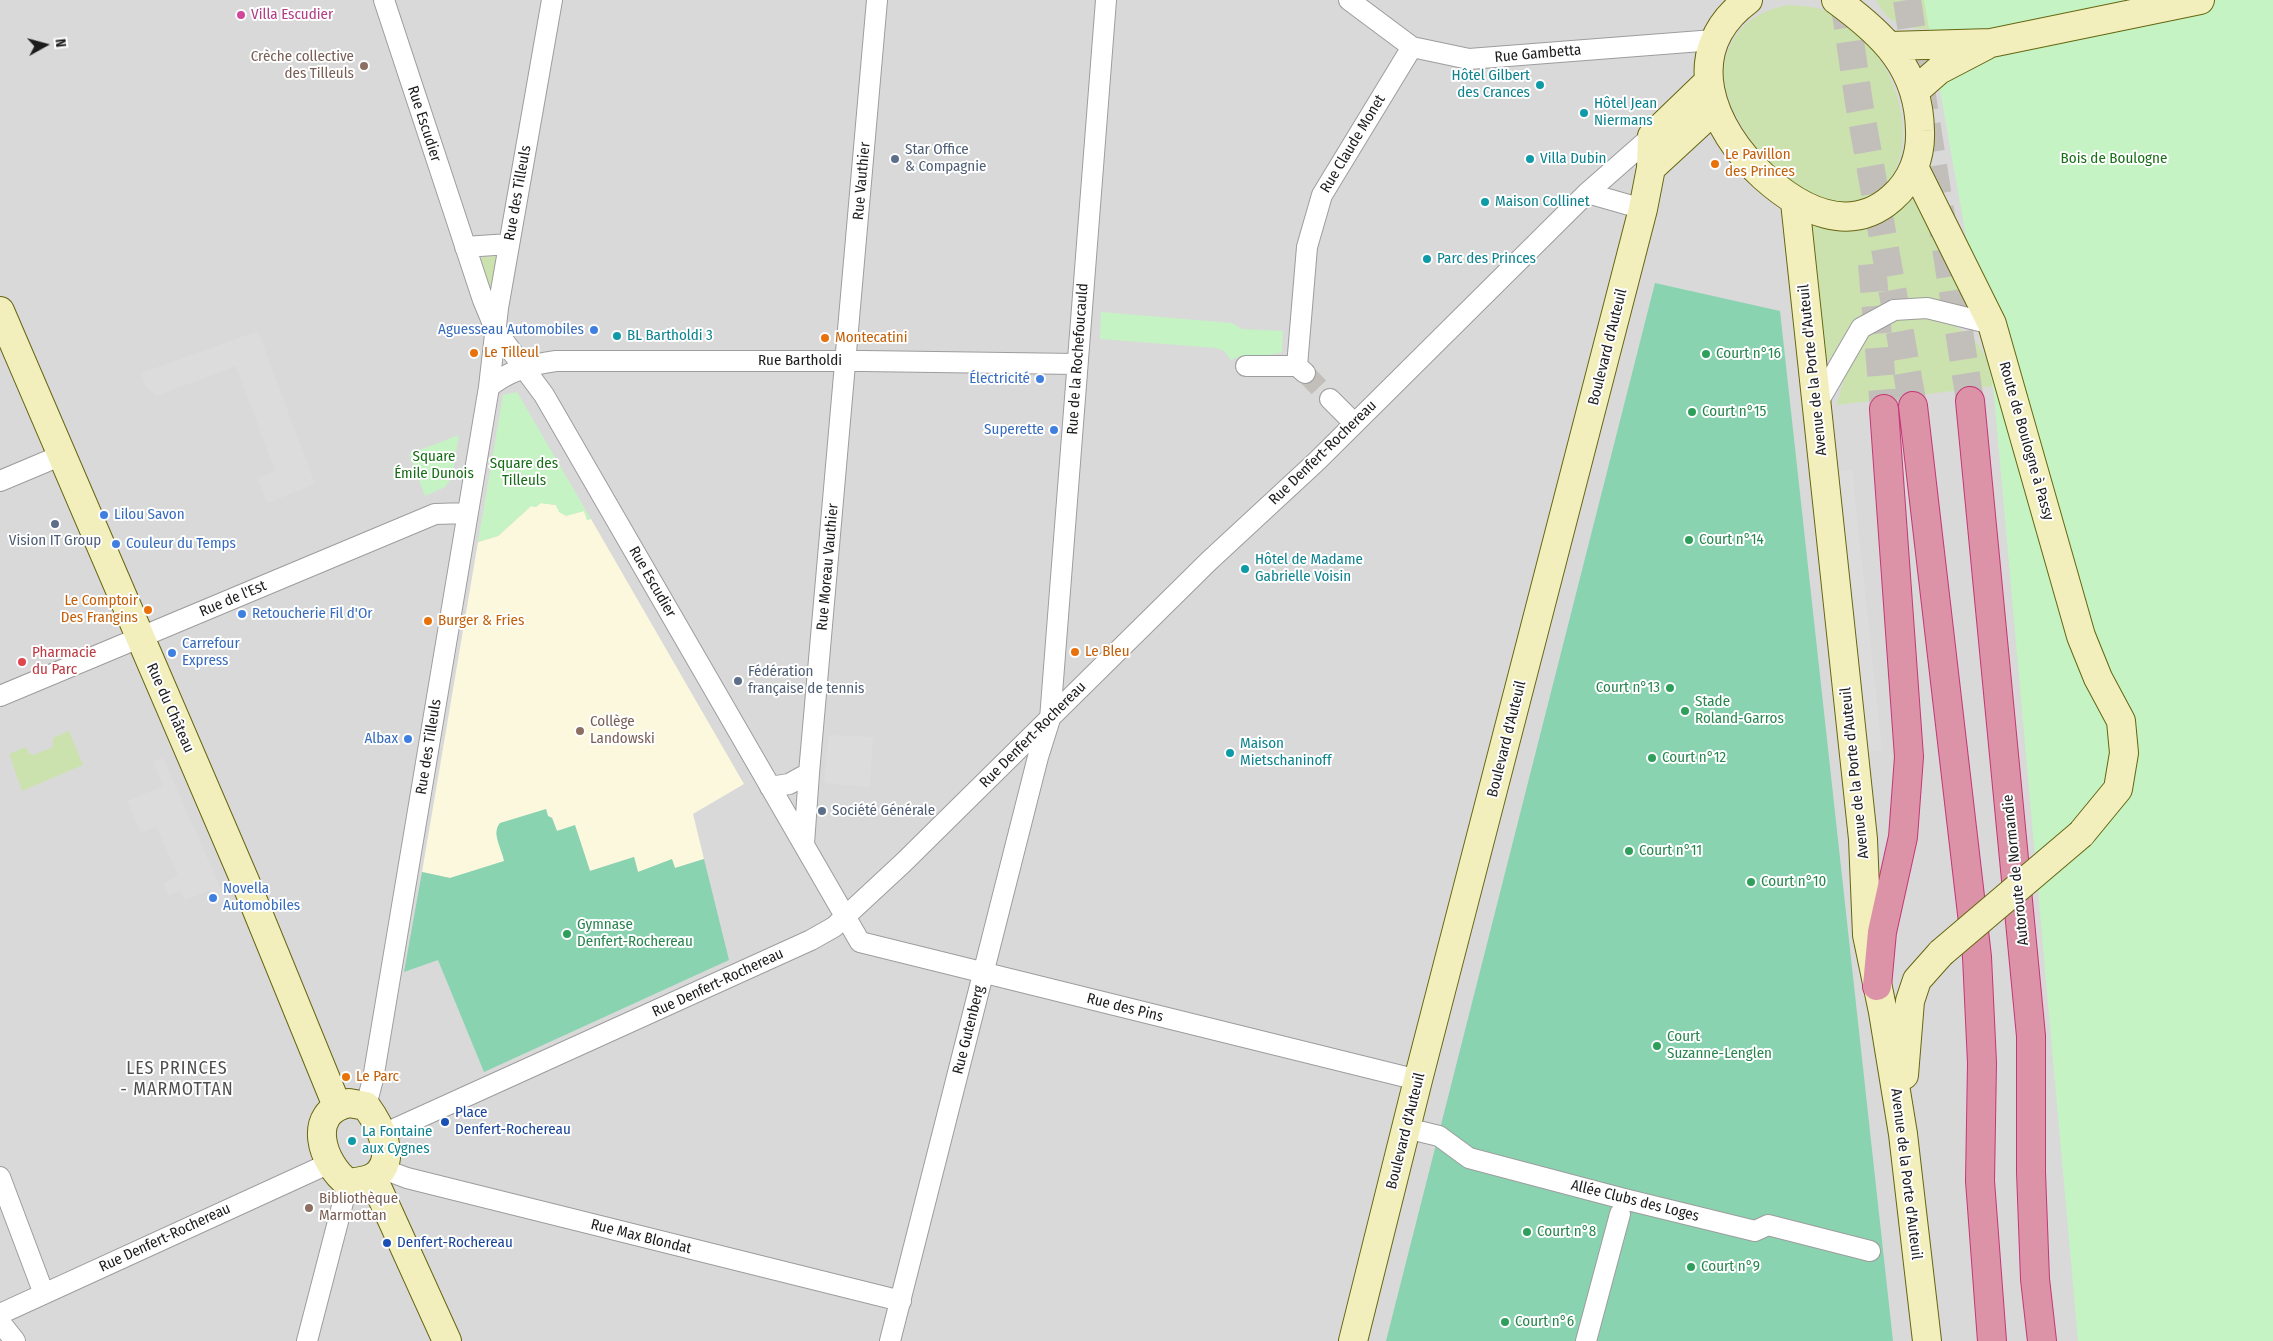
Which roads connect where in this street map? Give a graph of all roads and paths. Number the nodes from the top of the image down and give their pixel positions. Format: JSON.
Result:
{"nodes":[{"id":1,"x":384,"y":0,"type":"edge"},
{"id":2,"x":552,"y":0,"type":"edge"},
{"id":3,"x":878,"y":0,"type":"edge"},
{"id":4,"x":1106,"y":0,"type":"edge"},
{"id":5,"x":1349,"y":0,"type":"edge"},
{"id":6,"x":1836,"y":0,"type":"edge"},
{"id":7,"x":2200,"y":0,"type":"edge"},
{"id":8,"x":1732,"y":5,"type":"edge"},
{"id":9,"x":1858,"y":8,"type":"edge"},
{"id":10,"x":1714,"y":40,"type":"junction"},
{"id":11,"x":1991,"y":42,"type":"junction"},
{"id":12,"x":1890,"y":46,"type":"junction"},
{"id":13,"x":1412,"y":47,"type":"junction"},
{"id":14,"x":1709,"y":81,"type":"junction"},
{"id":15,"x":1915,"y":91,"type":"junction"},
{"id":16,"x":1715,"y":109,"type":"junction"},
{"id":17,"x":1652,"y":136,"type":"junction"},
{"id":18,"x":1914,"y":167,"type":"junction"},
{"id":19,"x":1651,"y":168,"type":"junction"},
{"id":20,"x":1587,"y":193,"type":"junction"},
{"id":21,"x":1795,"y":202,"type":"junction"},
{"id":22,"x":1643,"y":209,"type":"junction"},
{"id":23,"x":509,"y":244,"type":"junction"},
{"id":24,"x":465,"y":247,"type":"junction"},
{"id":25,"x":0,"y":311,"type":"edge"},
{"id":26,"x":1992,"y":324,"type":"junction"},
{"id":27,"x":495,"y":329,"type":"junction"},
{"id":28,"x":846,"y":361,"type":"junction"},
{"id":29,"x":1078,"y":364,"type":"junction"},
{"id":30,"x":1246,"y":366,"type":"dead end"},
{"id":31,"x":523,"y":368,"type":"junction"},
{"id":32,"x":489,"y":387,"type":"junction"},
{"id":33,"x":1330,"y":399,"type":"tunnel mouth"},
{"id":34,"x":1970,"y":401,"type":"tunnel mouth"},
{"id":35,"x":1817,"y":404,"type":"junction"},
{"id":36,"x":1913,"y":406,"type":"tunnel mouth"},
{"id":37,"x":1884,"y":409,"type":"tunnel mouth"},
{"id":38,"x":1354,"y":424,"type":"junction"},
{"id":39,"x":62,"y":455,"type":"junction"},
{"id":40,"x":0,"y":481,"type":"edge"},
{"id":41,"x":468,"y":513,"type":"junction"},
{"id":42,"x":141,"y":637,"type":"junction"},
{"id":43,"x":0,"y":696,"type":"edge"},
{"id":44,"x":1050,"y":719,"type":"junction"},
{"id":45,"x":809,"y":773,"type":"junction"},
{"id":46,"x":770,"y":787,"type":"junction"},
{"id":47,"x":804,"y":844,"type":"junction"},
{"id":48,"x":845,"y":916,"type":"junction"},
{"id":49,"x":984,"y":973,"type":"junction"},
{"id":50,"x":1877,"y":986,"type":"junction"},
{"id":51,"x":1418,"y":1080,"type":"junction"},
{"id":52,"x":337,"y":1106,"type":"junction"},
{"id":53,"x":366,"y":1106,"type":"junction"},
{"id":54,"x":1406,"y":1128,"type":"junction"},
{"id":55,"x":1903,"y":1134,"type":"junction"},
{"id":56,"x":381,"y":1135,"type":"junction"},
{"id":57,"x":330,"y":1163,"type":"junction"},
{"id":58,"x":368,"y":1177,"type":"junction"},
{"id":59,"x":0,"y":1178,"type":"edge"},
{"id":60,"x":1620,"y":1214,"type":"dead end"},
{"id":61,"x":1870,"y":1251,"type":"dead end"},
{"id":62,"x":44,"y":1294,"type":"junction"},
{"id":63,"x":901,"y":1301,"type":"junction"},
{"id":64,"x":0,"y":1314,"type":"edge"},
{"id":65,"x":0,"y":1322,"type":"edge"},
{"id":66,"x":15,"y":1341,"type":"edge"},
{"id":67,"x":307,"y":1341,"type":"edge"},
{"id":68,"x":447,"y":1341,"type":"edge"},
{"id":69,"x":890,"y":1341,"type":"edge"},
{"id":70,"x":1353,"y":1341,"type":"edge"},
{"id":71,"x":1586,"y":1341,"type":"edge"},
{"id":72,"x":1927,"y":1341,"type":"edge"},
{"id":73,"x":1992,"y":1341,"type":"edge"},
{"id":74,"x":2042,"y":1341,"type":"edge"}],
"edges":[{"from":1,"to":24,"type":"street","name":"Rue Escudier"},
{"from":2,"to":23,"type":"street","name":"Rue des Tilleuls"},
{"from":3,"to":28,"type":"street","name":"Rue Vauthier"},
{"from":4,"to":29,"type":"street","name":"Rue de la Rochefoucauld"},
{"from":5,"to":13,"type":"street","name":"Rue Gambetta"},
{"from":6,"to":9,"type":"main road"},
{"from":7,"to":11,"type":"main road"},
{"from":8,"to":10,"type":"main road"},
{"from":9,"to":12,"type":"main road"},
{"from":10,"to":13,"type":"street","name":"Rue Gambetta"},
{"from":10,"to":14,"type":"main road"},
{"from":11,"to":12,"type":"main road"},
{"from":11,"to":15,"type":"main road"},
{"from":12,"to":15,"type":"main road"},
{"from":13,"to":30,"type":"street","name":"Rue Claude Monet"},
{"from":14,"to":16,"type":"main road"},
{"from":14,"to":17,"type":"main road","name":"Rue Denfert-Rochereau"},
{"from":15,"to":18,"type":"main road"},
{"from":16,"to":19,"type":"main road"},
{"from":16,"to":21,"type":"main road"},
{"from":17,"to":19,"type":"main road","name":"Boulevard d'Auteuil"},
{"from":17,"to":20,"type":"street","name":"Rue Denfert-Rochereau"},
{"from":18,"to":21,"type":"main road"},
{"from":18,"to":26,"type":"main road","name":"Route de Boulogne à Passy"},
{"from":19,"to":22,"type":"main road","name":"Boulevard d'Auteuil"},
{"from":20,"to":22,"type":"street"},
{"from":20,"to":38,"type":"street","name":"Rue Denfert-Rochereau"},
{"from":21,"to":35,"type":"main road","name":"Avenue de la Porte d'Auteuil"},
{"from":22,"to":51,"type":"main road","name":"Boulevard d'Auteuil"},
{"from":23,"to":24,"type":"street"},
{"from":23,"to":27,"type":"street","name":"Rue des Tilleuls"},
{"from":24,"to":27,"type":"street","name":"Rue Escudier"},
{"from":25,"to":39,"type":"main road","name":"Rue du Château"},
{"from":26,"to":35,"type":"street"},
{"from":26,"to":55,"type":"main road","name":"Route de Boulogne à Passy","bridge":true},
{"from":27,"to":31,"type":"street","name":"Rue Escudier"},
{"from":27,"to":32,"type":"street","name":"Rue des Tilleuls"},
{"from":28,"to":29,"type":"street","name":"Rue Bartholdi"},
{"from":28,"to":31,"type":"street","name":"Rue Bartholdi"},
{"from":28,"to":45,"type":"street","name":"Rue Moreau Vauthier"},
{"from":29,"to":44,"type":"street","name":"Rue de la Rochefoucauld"},
{"from":31,"to":32,"type":"street"},
{"from":31,"to":46,"type":"street","name":"Rue Escudier"},
{"from":32,"to":41,"type":"street","name":"Rue des Tilleuls"},
{"from":33,"to":38,"type":"street"},
{"from":34,"to":74,"type":"highway","name":"Autoroute de Normandie"},
{"from":35,"to":50,"type":"main road","name":"Avenue de la Porte d'Auteuil"},
{"from":36,"to":73,"type":"highway"},
{"from":37,"to":50,"type":"highway"},
{"from":38,"to":44,"type":"street","name":"Rue Denfert-Rochereau"},
{"from":39,"to":40,"type":"street"},
{"from":39,"to":42,"type":"main road","name":"Rue du Château"},
{"from":41,"to":42,"type":"street","name":"Rue de l'Est"},
{"from":41,"to":53,"type":"street","name":"Rue des Tilleuls"},
{"from":42,"to":43,"type":"street","name":"Rue de l'Est"},
{"from":42,"to":52,"type":"main road","name":"Rue du Château"},
{"from":44,"to":48,"type":"street","name":"Rue Denfert-Rochereau"},
{"from":44,"to":49,"type":"street","name":"Rue Gutenberg"},
{"from":45,"to":46,"type":"street"},
{"from":45,"to":47,"type":"street","name":"Rue Moreau Vauthier"},
{"from":46,"to":47,"type":"street","name":"Rue Escudier"},
{"from":47,"to":48,"type":"street","name":"Rue Escudier"},
{"from":48,"to":49,"type":"street","name":"Rue des Pins"},
{"from":48,"to":56,"type":"street","name":"Rue Denfert-Rochereau"},
{"from":49,"to":51,"type":"street","name":"Rue des Pins"},
{"from":49,"to":63,"type":"street","name":"Rue Gutenberg"},
{"from":50,"to":55,"type":"main road","name":"Avenue de la Porte d'Auteuil"},
{"from":51,"to":54,"type":"main road","name":"Boulevard d'Auteuil"},
{"from":52,"to":53,"type":"main road"},
{"from":52,"to":57,"type":"main road"},
{"from":53,"to":56,"type":"main road"},
{"from":54,"to":61,"type":"street","name":"Allée Clubs des Loges"},
{"from":54,"to":70,"type":"main road","name":"Boulevard d'Auteuil"},
{"from":55,"to":72,"type":"main road","name":"Avenue de la Porte d'Auteuil"},
{"from":56,"to":58,"type":"main road"},
{"from":57,"to":58,"type":"main road"},
{"from":57,"to":62,"type":"street","name":"Rue Denfert-Rochereau"},
{"from":58,"to":63,"type":"street","name":"Rue Max Blondat"},
{"from":58,"to":67,"type":"street"},
{"from":58,"to":68,"type":"main road"},
{"from":59,"to":62,"type":"street"},
{"from":60,"to":71,"type":"street"},
{"from":62,"to":64,"type":"street","name":"Rue Denfert-Rochereau"},
{"from":63,"to":69,"type":"street","name":"Rue Gutenberg"},
{"from":65,"to":66,"type":"street"}]}
